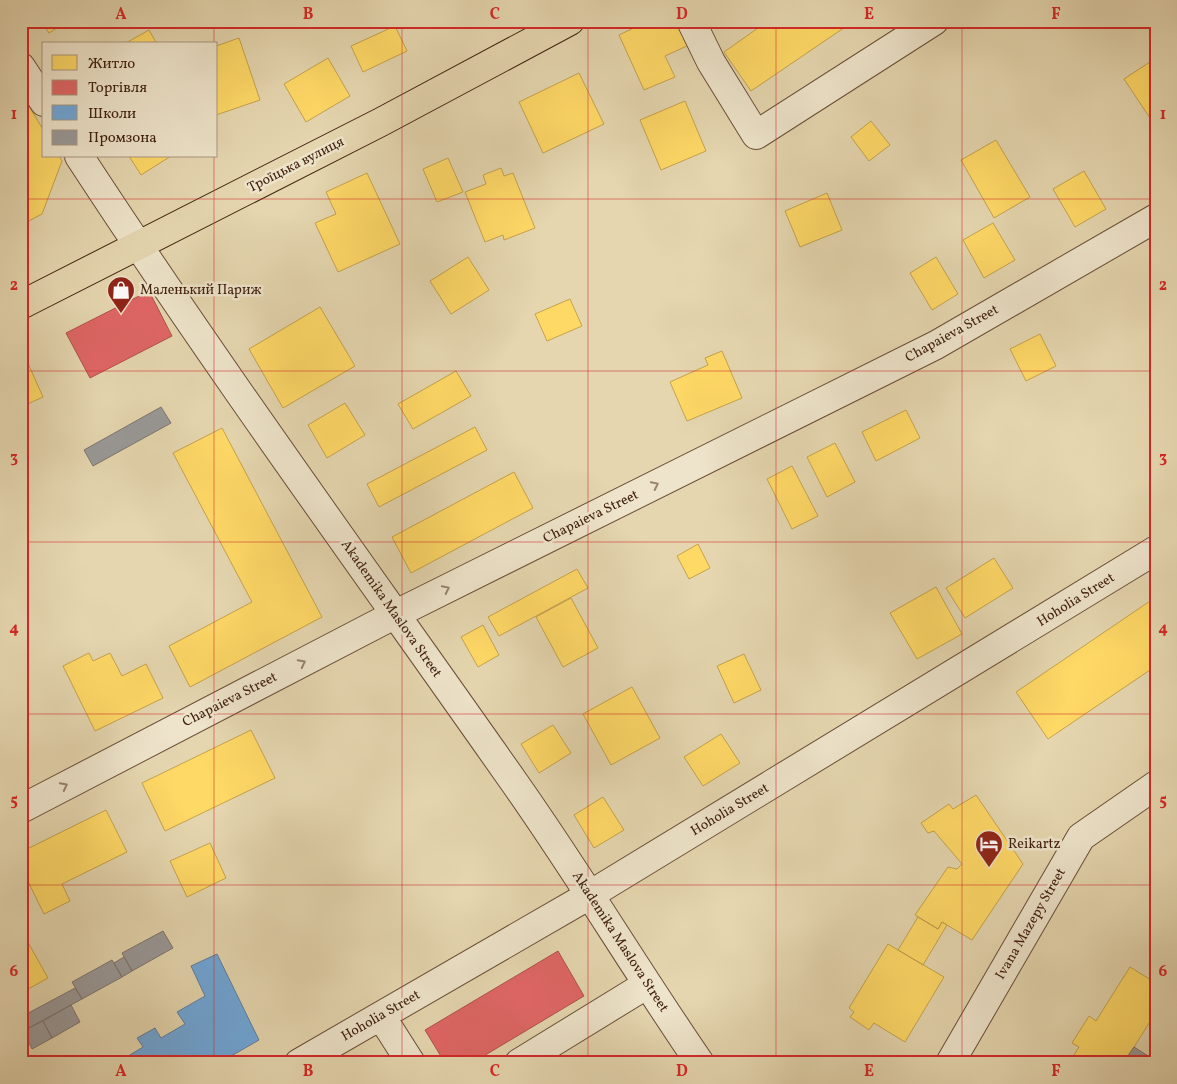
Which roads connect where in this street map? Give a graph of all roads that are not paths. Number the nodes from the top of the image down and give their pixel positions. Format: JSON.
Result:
{"nodes":[{"id":1,"x":570,"y":21,"type":"edge"},
{"id":2,"x":691,"y":21,"type":"edge"},
{"id":3,"x":934,"y":21,"type":"edge"},
{"id":4,"x":21,"y":67,"type":"edge"},
{"id":5,"x":42,"y":99,"type":"edge"},
{"id":6,"x":80,"y":158,"type":"edge"},
{"id":7,"x":1156,"y":218,"type":"edge"},
{"id":8,"x":138,"y":246,"type":"junction"},
{"id":9,"x":21,"y":306,"type":"edge"},
{"id":10,"x":1156,"y":550,"type":"edge"},
{"id":11,"x":394,"y":615,"type":"junction"},
{"id":12,"x":1156,"y":785,"type":"edge"},
{"id":13,"x":21,"y":809,"type":"edge"},
{"id":14,"x":588,"y":896,"type":"junction"},
{"id":15,"x":646,"y":985,"type":"junction"},
{"id":16,"x":381,"y":1016,"type":"junction"},
{"id":17,"x":299,"y":1063,"type":"edge"},
{"id":18,"x":411,"y":1063,"type":"edge"},
{"id":19,"x":519,"y":1063,"type":"edge"},
{"id":20,"x":700,"y":1063,"type":"edge"},
{"id":21,"x":950,"y":1063,"type":"edge"}],
"edges":[{"from":1,"to":8,"type":"main road","name":"Троїцька вулиця"},
{"from":2,"to":3,"type":"street"},
{"from":4,"to":5,"type":"street"},
{"from":6,"to":8,"type":"street","name":"Akademika Maslova Street"},
{"from":11,"to":7,"type":"street","name":"Chapaieva Street","one_way":true},
{"from":8,"to":9,"type":"main road","name":"Троїцька вулиця"},
{"from":8,"to":11,"type":"street","name":"Akademika Maslova Street"},
{"from":10,"to":14,"type":"street","name":"Hoholia Street"},
{"from":13,"to":11,"type":"street","name":"Chapaieva Street","one_way":true},
{"from":11,"to":14,"type":"street","name":"Akademika Maslova Street"},
{"from":12,"to":21,"type":"street","name":"Ivana Mazepy Street"},
{"from":14,"to":15,"type":"street","name":"Akademika Maslova Street"},
{"from":14,"to":16,"type":"street","name":"Hoholia Street"},
{"from":15,"to":19,"type":"street"},
{"from":15,"to":20,"type":"street","name":"Akademika Maslova Street"},
{"from":16,"to":17,"type":"street","name":"Hoholia Street"},
{"from":16,"to":18,"type":"street"}]}
